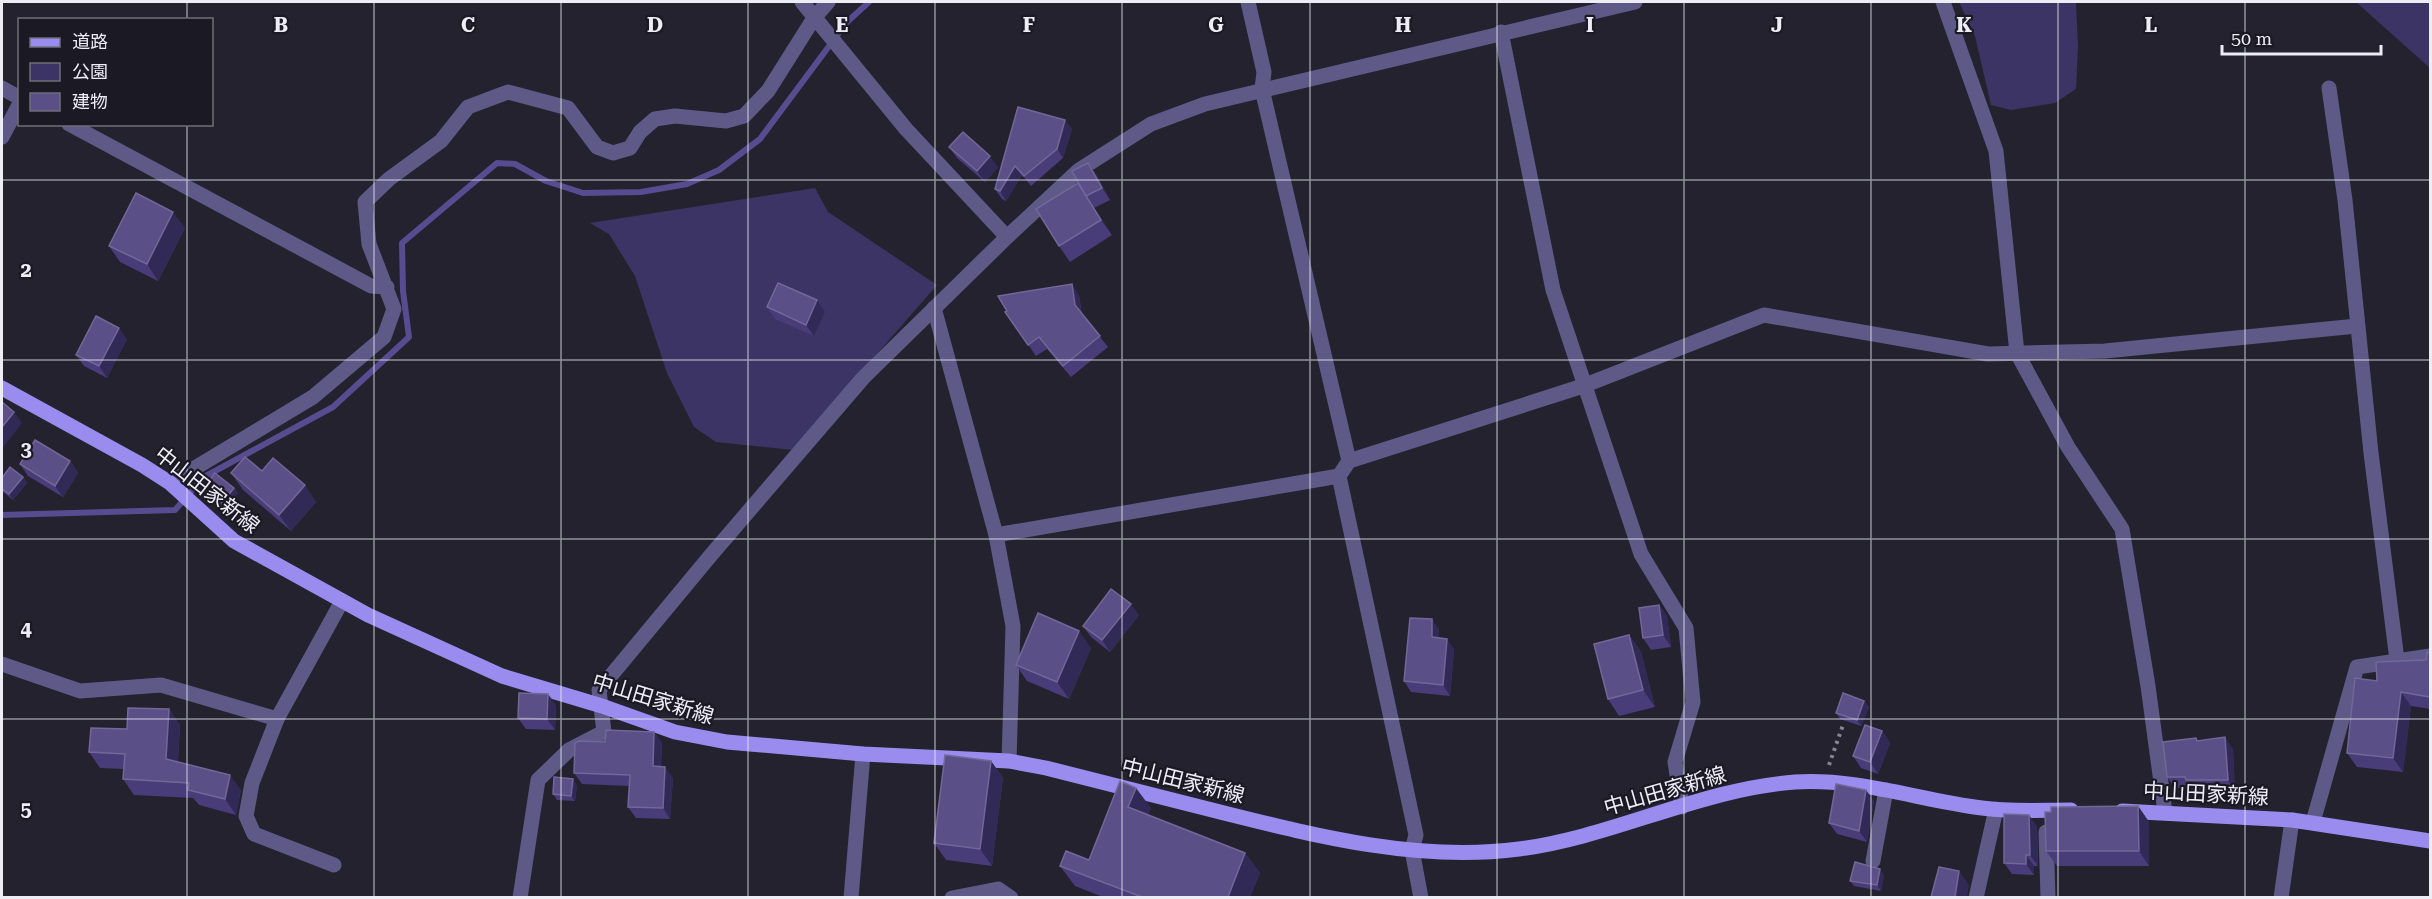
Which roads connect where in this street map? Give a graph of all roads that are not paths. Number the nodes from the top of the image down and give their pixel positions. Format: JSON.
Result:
{"nodes":[{"id":1,"x":802,"y":2,"type":"edge"},
{"id":2,"x":828,"y":2,"type":"edge"},
{"id":3,"x":1248,"y":2,"type":"edge"},
{"id":4,"x":1635,"y":2,"type":"edge"},
{"id":5,"x":1943,"y":2,"type":"edge"},
{"id":6,"x":1584,"y":7,"type":"edge"},
{"id":7,"x":814,"y":18,"type":"junction"},
{"id":8,"x":1501,"y":33,"type":"junction"},
{"id":9,"x":2,"y":88,"type":"edge"},
{"id":10,"x":2329,"y":88,"type":"dead end"},
{"id":11,"x":1262,"y":89,"type":"junction"},
{"id":12,"x":18,"y":97,"type":"edge"},
{"id":13,"x":18,"y":107,"type":"edge"},
{"id":14,"x":73,"y":126,"type":"edge"},
{"id":15,"x":2,"y":136,"type":"edge"},
{"id":16,"x":1007,"y":237,"type":"junction"},
{"id":17,"x":387,"y":288,"type":"junction"},
{"id":18,"x":934,"y":308,"type":"junction"},
{"id":19,"x":2357,"y":326,"type":"junction"},
{"id":20,"x":2017,"y":353,"type":"junction"},
{"id":21,"x":1583,"y":386,"type":"junction"},
{"id":22,"x":2,"y":388,"type":"edge"},
{"id":23,"x":1349,"y":461,"type":"junction"},
{"id":24,"x":1339,"y":476,"type":"junction"},
{"id":25,"x":170,"y":483,"type":"junction"},
{"id":26,"x":996,"y":536,"type":"junction"},
{"id":27,"x":342,"y":601,"type":"junction"},
{"id":28,"x":2430,"y":656,"type":"edge"},
{"id":29,"x":2397,"y":660,"type":"junction"},
{"id":30,"x":2,"y":664,"type":"edge"},
{"id":31,"x":602,"y":706,"type":"junction"},
{"id":32,"x":277,"y":719,"type":"junction"},
{"id":33,"x":863,"y":754,"type":"junction"},
{"id":34,"x":1009,"y":761,"type":"junction"},
{"id":35,"x":1886,"y":790,"type":"junction"},
{"id":36,"x":1682,"y":807,"type":"junction"},
{"id":37,"x":1996,"y":809,"type":"junction"},
{"id":38,"x":2046,"y":810,"type":"junction"},
{"id":39,"x":2081,"y":810,"type":"edge"},
{"id":40,"x":2105,"y":811,"type":"edge"},
{"id":41,"x":2165,"y":812,"type":"junction"},
{"id":42,"x":2292,"y":820,"type":"junction"},
{"id":43,"x":2313,"y":822,"type":"junction"},
{"id":44,"x":2430,"y":841,"type":"edge"},
{"id":45,"x":1412,"y":849,"type":"junction"},
{"id":46,"x":1873,"y":861,"type":"dead end"},
{"id":47,"x":334,"y":865,"type":"dead end"},
{"id":48,"x":520,"y":897,"type":"edge"},
{"id":49,"x":851,"y":897,"type":"edge"},
{"id":50,"x":952,"y":897,"type":"edge"},
{"id":51,"x":1011,"y":897,"type":"edge"},
{"id":52,"x":1421,"y":897,"type":"edge"},
{"id":53,"x":1976,"y":897,"type":"edge"},
{"id":54,"x":2048,"y":897,"type":"edge"},
{"id":55,"x":2281,"y":897,"type":"edge"}],
"edges":[{"from":1,"to":7,"type":"street"},
{"from":2,"to":7,"type":"street"},
{"from":3,"to":11,"type":"street"},
{"from":4,"to":6,"type":"street"},
{"from":5,"to":20,"type":"street"},
{"from":6,"to":8,"type":"street"},
{"from":7,"to":16,"type":"street"},
{"from":7,"to":17,"type":"street"},
{"from":8,"to":11,"type":"street"},
{"from":8,"to":21,"type":"street"},
{"from":9,"to":12,"type":"street"},
{"from":10,"to":19,"type":"street"},
{"from":11,"to":16,"type":"street"},
{"from":11,"to":23,"type":"street"},
{"from":13,"to":15,"type":"street"},
{"from":14,"to":17,"type":"street"},
{"from":16,"to":18,"type":"street"},
{"from":17,"to":25,"type":"street"},
{"from":18,"to":26,"type":"street"},
{"from":18,"to":31,"type":"street"},
{"from":19,"to":20,"type":"street"},
{"from":19,"to":29,"type":"street"},
{"from":20,"to":21,"type":"street"},
{"from":20,"to":41,"type":"street"},
{"from":21,"to":23,"type":"street"},
{"from":21,"to":36,"type":"street"},
{"from":22,"to":25,"type":"main road","name":"中山田家新線"},
{"from":23,"to":24,"type":"street"},
{"from":24,"to":26,"type":"street"},
{"from":24,"to":45,"type":"street"},
{"from":25,"to":27,"type":"main road","name":"中山田家新線"},
{"from":26,"to":34,"type":"street"},
{"from":27,"to":31,"type":"main road","name":"中山田家新線"},
{"from":27,"to":32,"type":"street"},
{"from":28,"to":29,"type":"street"},
{"from":29,"to":43,"type":"street"},
{"from":30,"to":32,"type":"street"},
{"from":31,"to":33,"type":"main road","name":"中山田家新線"},
{"from":31,"to":48,"type":"street"},
{"from":32,"to":47,"type":"street"},
{"from":33,"to":34,"type":"main road","name":"中山田家新線"},
{"from":33,"to":49,"type":"street"},
{"from":34,"to":45,"type":"main road","name":"中山田家新線"},
{"from":35,"to":36,"type":"main road","name":"中山田家新線"},
{"from":35,"to":37,"type":"main road","name":"中山田家新線"},
{"from":35,"to":46,"type":"street"},
{"from":36,"to":45,"type":"main road","name":"中山田家新線"},
{"from":37,"to":38,"type":"main road","name":"中山田家新線"},
{"from":37,"to":53,"type":"street"},
{"from":38,"to":39,"type":"main road","name":"中山田家新線"},
{"from":38,"to":54,"type":"street"},
{"from":40,"to":41,"type":"main road","name":"中山田家新線"},
{"from":41,"to":42,"type":"main road","name":"中山田家新線"},
{"from":42,"to":43,"type":"main road","name":"中山田家新線"},
{"from":42,"to":55,"type":"street"},
{"from":43,"to":44,"type":"main road","name":"中山田家新線"},
{"from":45,"to":52,"type":"street"},
{"from":50,"to":51,"type":"street"}]}
